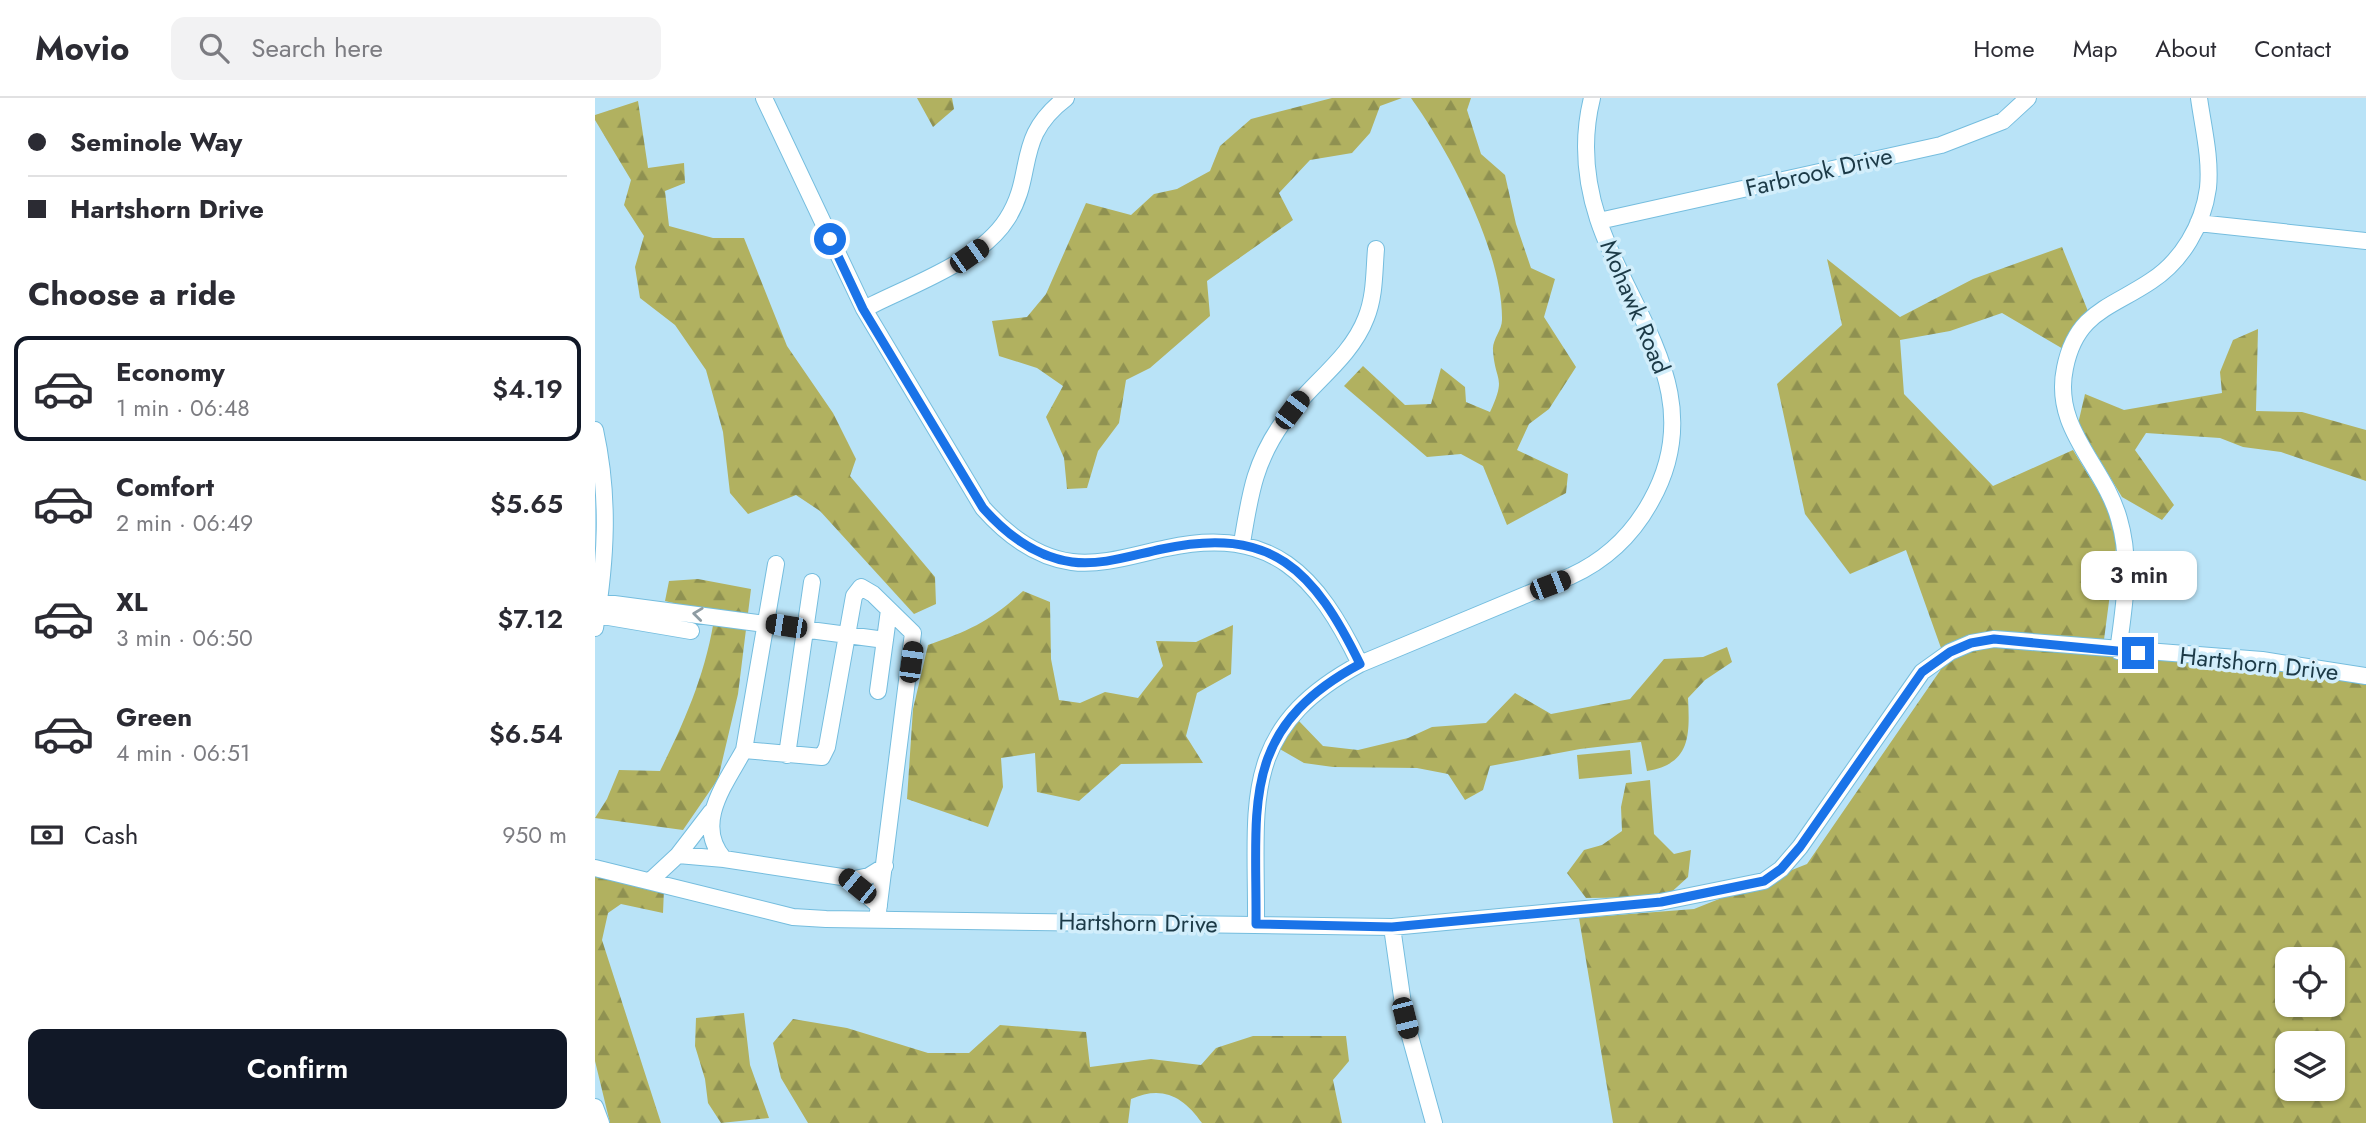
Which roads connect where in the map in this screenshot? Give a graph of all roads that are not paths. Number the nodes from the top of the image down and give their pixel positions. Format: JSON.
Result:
{"nodes":[{"id":1,"x":764,"y":98,"type":"edge"},
{"id":2,"x":1066,"y":98,"type":"edge"},
{"id":3,"x":1592,"y":98,"type":"edge"},
{"id":4,"x":2028,"y":98,"type":"edge"},
{"id":5,"x":2199,"y":98,"type":"edge"},
{"id":6,"x":1599,"y":221,"type":"junction"},
{"id":7,"x":2198,"y":223,"type":"junction"},
{"id":8,"x":2366,"y":241,"type":"edge"},
{"id":9,"x":1376,"y":249,"type":"dead end"},
{"id":10,"x":863,"y":309,"type":"junction"},
{"id":11,"x":595,"y":430,"type":"edge"},
{"id":12,"x":601,"y":532,"type":"edge"},
{"id":13,"x":1243,"y":543,"type":"junction"},
{"id":14,"x":776,"y":564,"type":"dead end"},
{"id":15,"x":812,"y":582,"type":"dead end"},
{"id":16,"x":889,"y":610,"type":"junction"},
{"id":17,"x":597,"y":615,"type":"edge"},
{"id":18,"x":766,"y":623,"type":"junction"},
{"id":19,"x":806,"y":629,"type":"junction"},
{"id":20,"x":691,"y":631,"type":"dead end"},
{"id":21,"x":847,"y":635,"type":"junction"},
{"id":22,"x":885,"y":640,"type":"junction"},
{"id":23,"x":2118,"y":651,"type":"junction"},
{"id":24,"x":1360,"y":664,"type":"junction"},
{"id":25,"x":2366,"y":677,"type":"edge"},
{"id":26,"x":878,"y":691,"type":"dead end"},
{"id":27,"x":744,"y":750,"type":"junction"},
{"id":28,"x":787,"y":755,"type":"junction"},
{"id":29,"x":711,"y":812,"type":"junction"},
{"id":30,"x":678,"y":855,"type":"junction"},
{"id":31,"x":724,"y":859,"type":"junction"},
{"id":32,"x":885,"y":866,"type":"junction"},
{"id":33,"x":595,"y":868,"type":"edge"},
{"id":34,"x":846,"y":877,"type":"junction"},
{"id":35,"x":650,"y":881,"type":"junction"},
{"id":36,"x":878,"y":913,"type":"junction"},
{"id":37,"x":1256,"y":924,"type":"junction"},
{"id":38,"x":1392,"y":927,"type":"junction"},
{"id":39,"x":595,"y":1107,"type":"edge"},
{"id":40,"x":601,"y":1123,"type":"edge"},
{"id":41,"x":1434,"y":1123,"type":"edge"}],
"edges":[{"from":1,"to":10,"type":"street"},
{"from":2,"to":10,"type":"street"},
{"from":3,"to":6,"type":"street","name":"Mohawk Road"},
{"from":4,"to":6,"type":"street","name":"Farbrook Drive"},
{"from":5,"to":7,"type":"street"},
{"from":6,"to":24,"type":"street","name":"Mohawk Road"},
{"from":7,"to":8,"type":"street"},
{"from":7,"to":23,"type":"street"},
{"from":9,"to":13,"type":"street"},
{"from":10,"to":13,"type":"street"},
{"from":11,"to":12,"type":"street"},
{"from":12,"to":17,"type":"street"},
{"from":13,"to":24,"type":"street"},
{"from":14,"to":18,"type":"street"},
{"from":15,"to":19,"type":"street"},
{"from":16,"to":21,"type":"street"},
{"from":16,"to":22,"type":"street"},
{"from":16,"to":32,"type":"street"},
{"from":18,"to":17,"type":"street","one_way":true},
{"from":17,"to":20,"type":"street"},
{"from":18,"to":19,"type":"street"},
{"from":18,"to":27,"type":"street"},
{"from":19,"to":21,"type":"street"},
{"from":19,"to":28,"type":"street"},
{"from":21,"to":22,"type":"street"},
{"from":21,"to":28,"type":"street"},
{"from":22,"to":26,"type":"street"},
{"from":23,"to":25,"type":"street","name":"Hartshorn Drive"},
{"from":23,"to":38,"type":"street","name":"Hartshorn Drive"},
{"from":24,"to":37,"type":"street","name":"Mohawk Road"},
{"from":27,"to":28,"type":"street"},
{"from":27,"to":29,"type":"street"},
{"from":29,"to":30,"type":"street"},
{"from":29,"to":31,"type":"street"},
{"from":30,"to":31,"type":"street"},
{"from":30,"to":35,"type":"street"},
{"from":31,"to":34,"type":"street"},
{"from":32,"to":34,"type":"street"},
{"from":32,"to":36,"type":"street"},
{"from":33,"to":35,"type":"street","name":"Hartshorn Drive"},
{"from":34,"to":36,"type":"street"},
{"from":35,"to":36,"type":"street","name":"Hartshorn Drive"},
{"from":36,"to":37,"type":"street","name":"Hartshorn Drive"},
{"from":37,"to":38,"type":"street","name":"Hartshorn Drive"},
{"from":38,"to":41,"type":"street"},
{"from":39,"to":40,"type":"street"}]}
